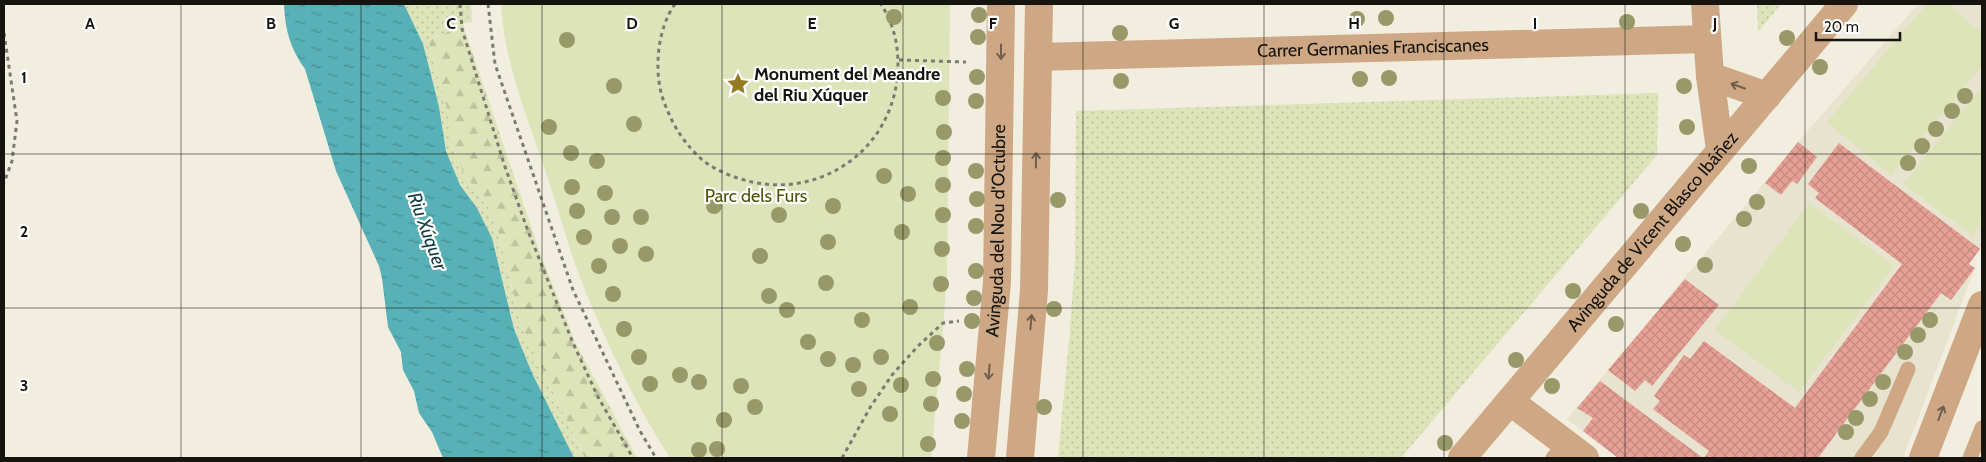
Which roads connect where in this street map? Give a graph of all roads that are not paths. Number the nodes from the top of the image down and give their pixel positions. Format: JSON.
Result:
{"nodes":[{"id":1,"x":1001,"y":4,"type":"edge"},
{"id":2,"x":1039,"y":4,"type":"edge"},
{"id":3,"x":1705,"y":4,"type":"edge"},
{"id":4,"x":1844,"y":4,"type":"edge"},
{"id":5,"x":1707,"y":39,"type":"junction"},
{"id":6,"x":1038,"y":57,"type":"junction"},
{"id":7,"x":1710,"y":76,"type":"junction"},
{"id":8,"x":1766,"y":96,"type":"junction"},
{"id":9,"x":1720,"y":150,"type":"junction"},
{"id":10,"x":1982,"y":305,"type":"edge"},
{"id":11,"x":1908,"y":369,"type":"dead end"},
{"id":12,"x":1511,"y":402,"type":"junction"},
{"id":13,"x":1982,"y":428,"type":"edge"},
{"id":14,"x":1568,"y":453,"type":"edge"},
{"id":15,"x":981,"y":458,"type":"edge"},
{"id":16,"x":1020,"y":458,"type":"edge"},
{"id":17,"x":1462,"y":458,"type":"edge"},
{"id":18,"x":1862,"y":458,"type":"edge"},
{"id":19,"x":1923,"y":458,"type":"edge"},
{"id":20,"x":1970,"y":458,"type":"edge"}],
"edges":[{"from":1,"to":15,"type":"street","name":"Avinguda del Nou d'Octubre","one_way":true},
{"from":2,"to":6,"type":"street"},
{"from":3,"to":5,"type":"street"},
{"from":4,"to":8,"type":"street","name":"Avinguda de Vicent Blasco Ibáñez"},
{"from":5,"to":6,"type":"street","name":"Carrer Germanies Franciscanes"},
{"from":5,"to":7,"type":"street"},
{"from":16,"to":6,"type":"street","one_way":true},
{"from":8,"to":7,"type":"street","one_way":true},
{"from":7,"to":9,"type":"street"},
{"from":8,"to":9,"type":"street","name":"Avinguda de Vicent Blasco Ibáñez"},
{"from":9,"to":12,"type":"street","name":"Avinguda de Vicent Blasco Ibáñez"},
{"from":19,"to":10,"type":"street","one_way":true},
{"from":11,"to":18,"type":"lane"},
{"from":12,"to":14,"type":"street"},
{"from":12,"to":17,"type":"street","name":"Avinguda de Vicent Blasco Ibáñez"},
{"from":13,"to":20,"type":"lane"}]}
